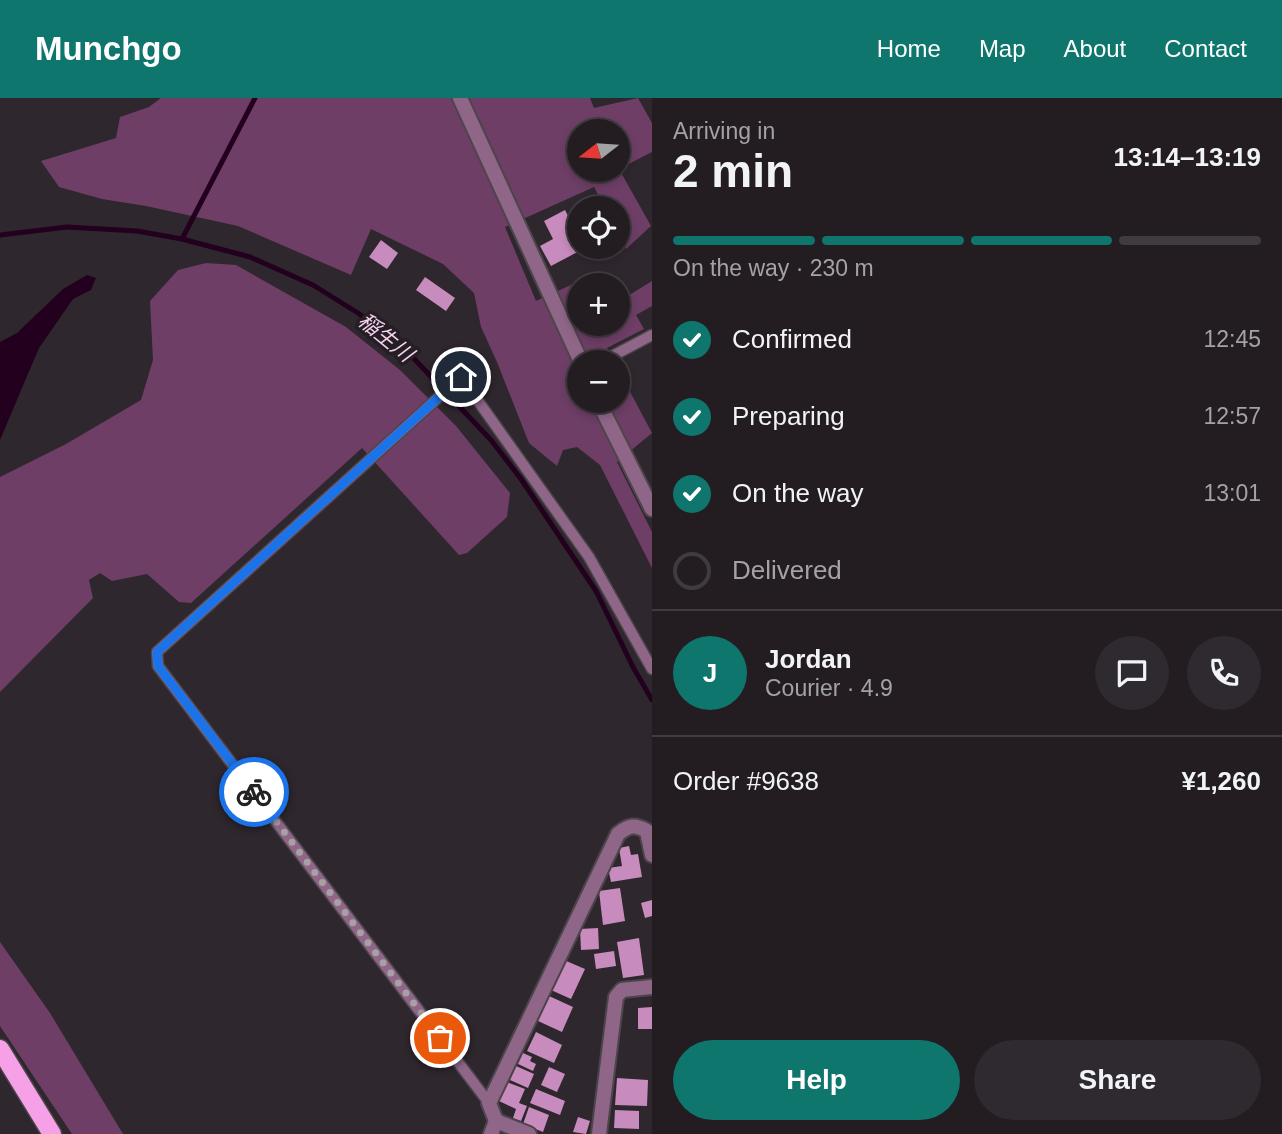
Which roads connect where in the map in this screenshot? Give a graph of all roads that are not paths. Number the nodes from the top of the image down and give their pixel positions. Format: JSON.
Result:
{"nodes":[{"id":1,"x":460,"y":98,"type":"edge"},
{"id":2,"x":652,"y":335,"type":"edge"},
{"id":3,"x":576,"y":350,"type":"edge"},
{"id":4,"x":624,"y":350,"type":"edge"},
{"id":5,"x":604,"y":413,"type":"edge"},
{"id":6,"x":652,"y":509,"type":"edge"},
{"id":7,"x":652,"y":669,"type":"edge"},
{"id":8,"x":652,"y":855,"type":"edge"},
{"id":9,"x":652,"y":987,"type":"edge"},
{"id":10,"x":0,"y":1049,"type":"edge"},
{"id":11,"x":489,"y":1103,"type":"junction"},
{"id":12,"x":493,"y":1128,"type":"edge"},
{"id":13,"x":52,"y":1134,"type":"edge"},
{"id":14,"x":529,"y":1134,"type":"edge"},
{"id":15,"x":599,"y":1134,"type":"edge"}],
"edges":[{"from":1,"to":3,"type":"street"},
{"from":2,"to":4,"type":"lane"},
{"from":5,"to":6,"type":"street"},
{"from":7,"to":11,"type":"lane"},
{"from":8,"to":11,"type":"street"},
{"from":9,"to":15,"type":"street"},
{"from":10,"to":13,"type":"main road"},
{"from":11,"to":12,"type":"street"},
{"from":12,"to":14,"type":"street"}]}
